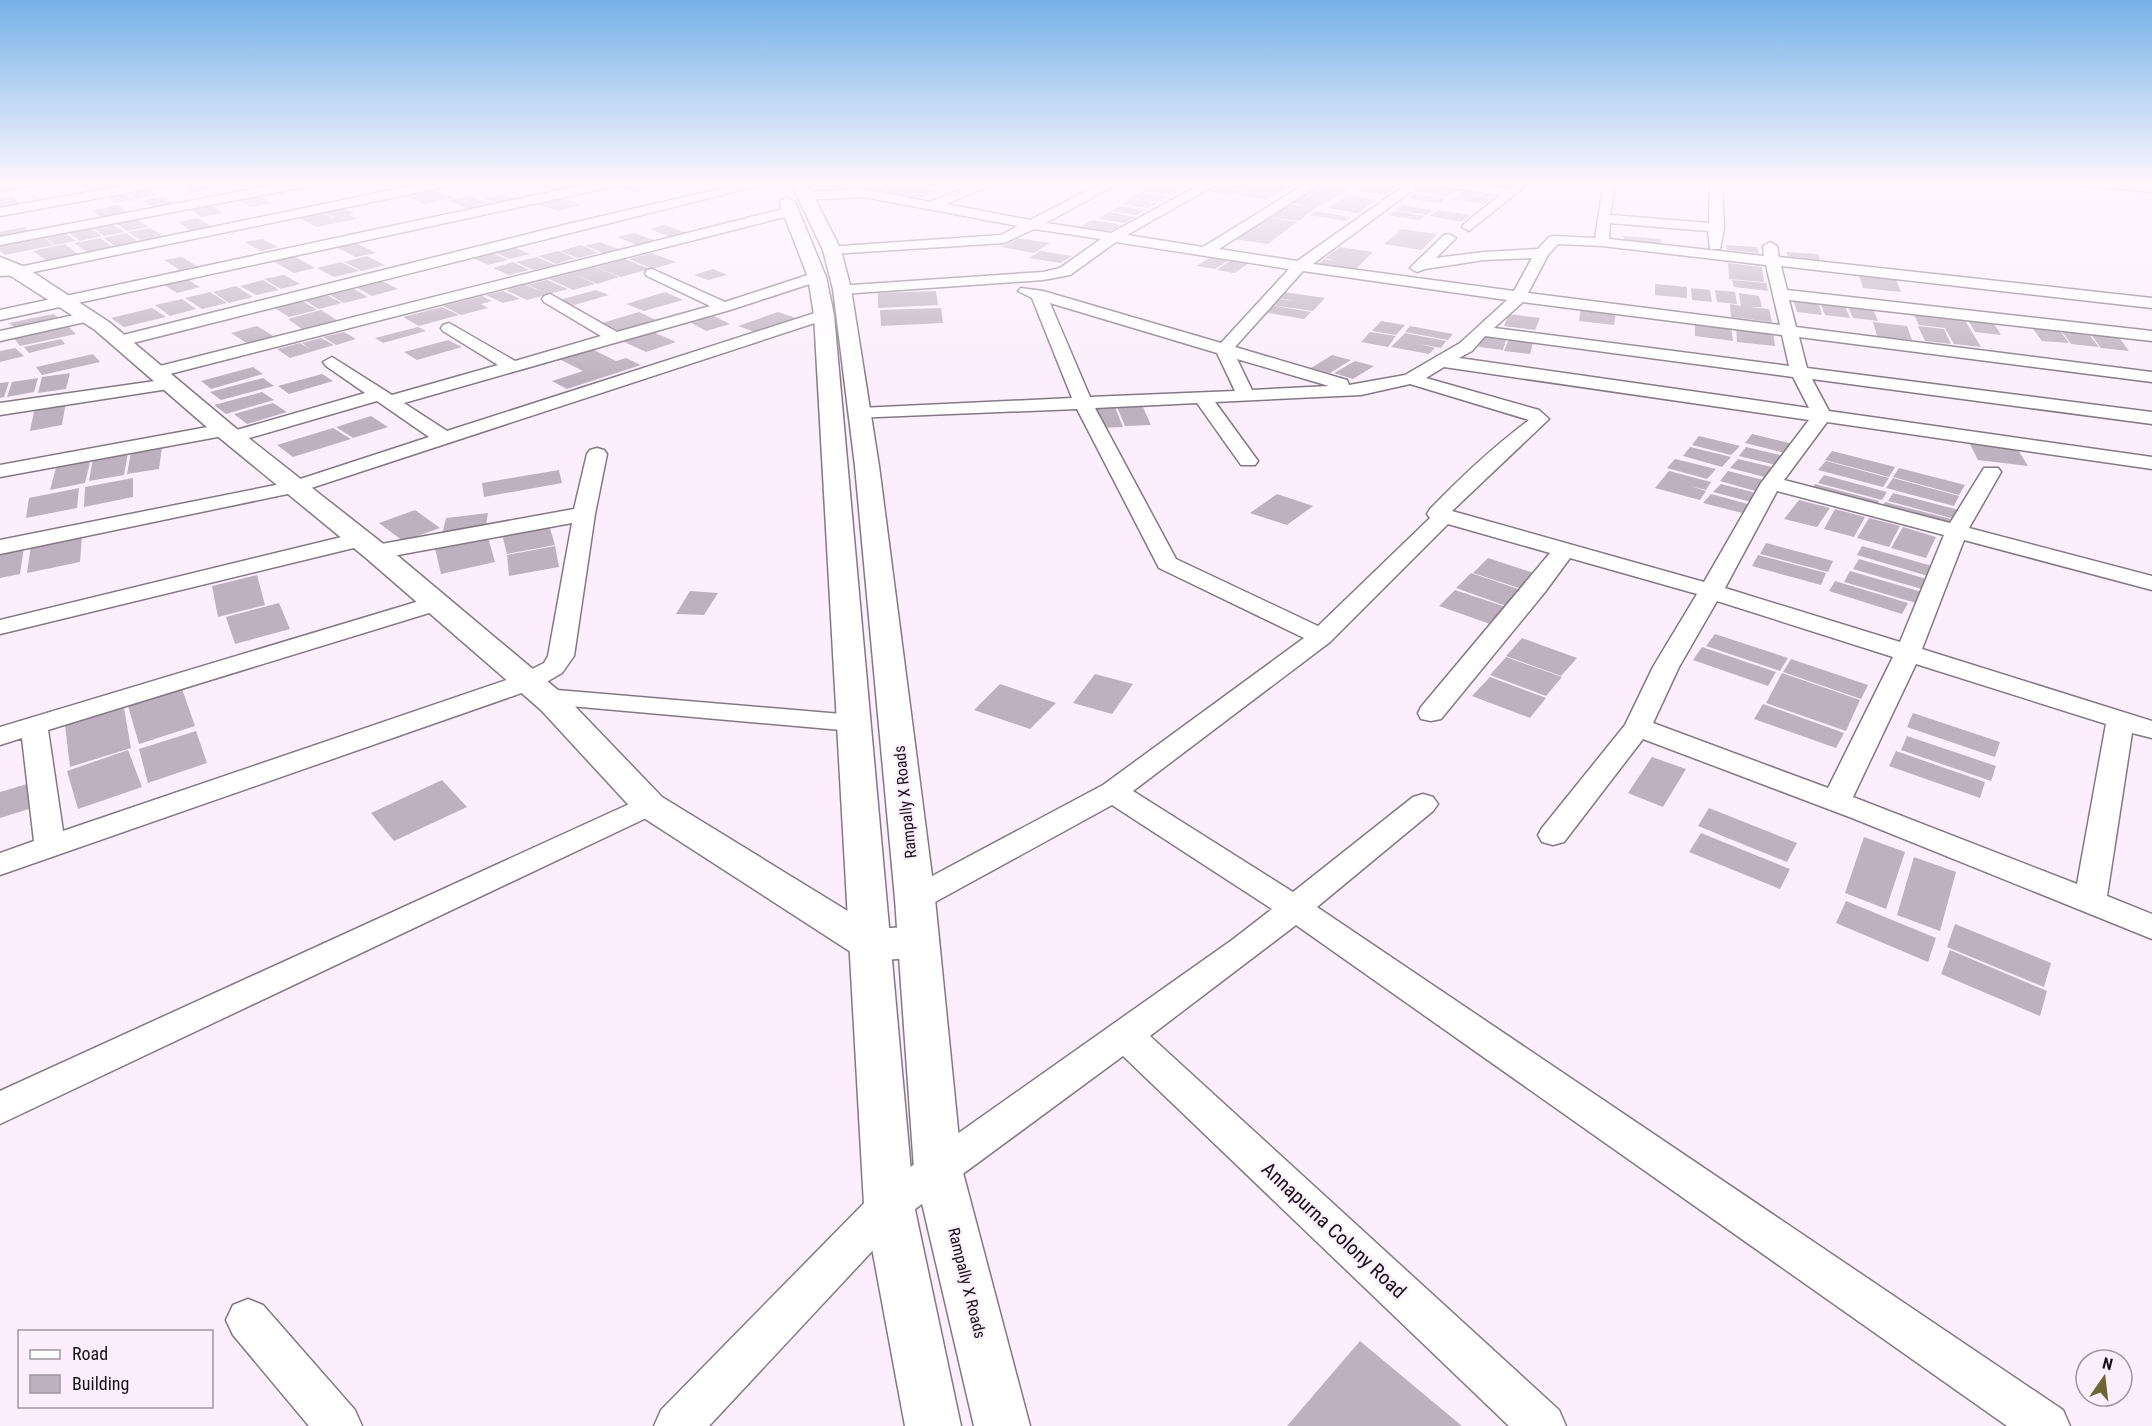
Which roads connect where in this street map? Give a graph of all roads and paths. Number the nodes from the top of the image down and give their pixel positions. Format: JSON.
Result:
{"nodes":[{"id":1,"x":112,"y":248,"type":"edge"},
{"id":2,"x":317,"y":248,"type":"edge"},
{"id":3,"x":432,"y":248,"type":"edge"},
{"id":4,"x":490,"y":248,"type":"edge"},
{"id":5,"x":621,"y":248,"type":"edge"},
{"id":6,"x":815,"y":248,"type":"edge"},
{"id":7,"x":967,"y":248,"type":"edge"},
{"id":8,"x":1099,"y":248,"type":"edge"},
{"id":9,"x":1178,"y":248,"type":"edge"},
{"id":10,"x":1212,"y":248,"type":"edge"},
{"id":11,"x":1326,"y":248,"type":"edge"},
{"id":12,"x":1439,"y":248,"type":"edge"},
{"id":13,"x":1547,"y":248,"type":"edge"},
{"id":14,"x":1737,"y":248,"type":"edge"},
{"id":15,"x":1770,"y":248,"type":"edge"},
{"id":16,"x":1205,"y":252,"type":"junction"},
{"id":17,"x":1542,"y":253,"type":"junction"},
{"id":18,"x":450,"y":257,"type":"junction"},
{"id":19,"x":1772,"y":261,"type":"junction"},
{"id":20,"x":469,"y":266,"type":"dead end"},
{"id":21,"x":1300,"y":266,"type":"junction"},
{"id":22,"x":1420,"y":266,"type":"junction"},
{"id":23,"x":6,"y":268,"type":"edge"},
{"id":24,"x":652,"y":273,"type":"dead end"},
{"id":25,"x":487,"y":276,"type":"dead end"},
{"id":26,"x":994,"y":280,"type":"junction"},
{"id":27,"x":1403,"y":282,"type":"junction"},
{"id":28,"x":829,"y":283,"type":"junction"},
{"id":29,"x":505,"y":285,"type":"junction"},
{"id":30,"x":1038,"y":294,"type":"junction"},
{"id":31,"x":1781,"y":294,"type":"junction"},
{"id":32,"x":1518,"y":298,"type":"junction"},
{"id":33,"x":550,"y":299,"type":"dead end"},
{"id":34,"x":65,"y":302,"type":"junction"},
{"id":35,"x":2152,"y":303,"type":"edge"},
{"id":36,"x":724,"y":307,"type":"junction"},
{"id":37,"x":0,"y":315,"type":"edge"},
{"id":38,"x":88,"y":317,"type":"junction"},
{"id":39,"x":449,"y":328,"type":"dead end"},
{"id":40,"x":1480,"y":331,"type":"junction"},
{"id":41,"x":1792,"y":332,"type":"junction"},
{"id":42,"x":0,"y":336,"type":"edge"},
{"id":43,"x":2152,"y":336,"type":"edge"},
{"id":44,"x":616,"y":338,"type":"junction"},
{"id":45,"x":121,"y":341,"type":"junction"},
{"id":46,"x":1224,"y":350,"type":"junction"},
{"id":47,"x":1440,"y":361,"type":"junction"},
{"id":48,"x":332,"y":362,"type":"dead end"},
{"id":49,"x":513,"y":367,"type":"junction"},
{"id":50,"x":1799,"y":371,"type":"junction"},
{"id":51,"x":2152,"y":377,"type":"edge"},
{"id":52,"x":163,"y":378,"type":"junction"},
{"id":53,"x":1411,"y":379,"type":"junction"},
{"id":54,"x":1361,"y":390,"type":"junction"},
{"id":55,"x":1246,"y":395,"type":"junction"},
{"id":56,"x":1202,"y":397,"type":"junction"},
{"id":57,"x":385,"y":398,"type":"junction"},
{"id":58,"x":1083,"y":403,"type":"junction"},
{"id":59,"x":0,"y":409,"type":"edge"},
{"id":60,"x":860,"y":414,"type":"junction"},
{"id":61,"x":1822,"y":416,"type":"junction"},
{"id":62,"x":2152,"y":418,"type":"edge"},
{"id":63,"x":228,"y":434,"type":"junction"},
{"id":64,"x":442,"y":437,"type":"junction"},
{"id":65,"x":597,"y":454,"type":"dead end"},
{"id":66,"x":1248,"y":461,"type":"dead end"},
{"id":67,"x":2152,"y":463,"type":"edge"},
{"id":68,"x":0,"y":471,"type":"edge"},
{"id":69,"x":1991,"y":472,"type":"dead end"},
{"id":70,"x":1772,"y":483,"type":"junction"},
{"id":71,"x":295,"y":487,"type":"junction"},
{"id":72,"x":584,"y":514,"type":"junction"},
{"id":73,"x":1444,"y":516,"type":"junction"},
{"id":74,"x":1956,"y":531,"type":"junction"},
{"id":75,"x":367,"y":546,"type":"junction"},
{"id":76,"x":0,"y":547,"type":"edge"},
{"id":77,"x":1564,"y":550,"type":"junction"},
{"id":78,"x":2152,"y":583,"type":"edge"},
{"id":79,"x":1711,"y":591,"type":"junction"},
{"id":80,"x":434,"y":604,"type":"junction"},
{"id":81,"x":0,"y":627,"type":"edge"},
{"id":82,"x":1321,"y":637,"type":"junction"},
{"id":83,"x":1908,"y":653,"type":"junction"},
{"id":84,"x":536,"y":689,"type":"junction"},
{"id":85,"x":1431,"y":713,"type":"dead end"},
{"id":86,"x":2120,"y":720,"type":"junction"},
{"id":87,"x":853,"y":723,"type":"junction"},
{"id":88,"x":34,"y":726,"type":"junction"},
{"id":89,"x":1638,"y":727,"type":"junction"},
{"id":90,"x":2152,"y":730,"type":"edge"},
{"id":91,"x":0,"y":736,"type":"edge"},
{"id":92,"x":1113,"y":792,"type":"junction"},
{"id":93,"x":1836,"y":801,"type":"junction"},
{"id":94,"x":649,"y":804,"type":"junction"},
{"id":95,"x":1423,"y":804,"type":"dead end"},
{"id":96,"x":1553,"y":836,"type":"dead end"},
{"id":97,"x":50,"y":846,"type":"junction"},
{"id":98,"x":0,"y":864,"type":"edge"},
{"id":99,"x":915,"y":899,"type":"junction"},
{"id":100,"x":2090,"y":903,"type":"junction"},
{"id":101,"x":1296,"y":909,"type":"junction"},
{"id":102,"x":2152,"y":927,"type":"edge"},
{"id":103,"x":919,"y":941,"type":"junction"},
{"id":104,"x":871,"y":945,"type":"junction"},
{"id":105,"x":1124,"y":1034,"type":"junction"},
{"id":106,"x":0,"y":1108,"type":"edge"},
{"id":107,"x":939,"y":1169,"type":"junction"},
{"id":108,"x":889,"y":1206,"type":"junction"},
{"id":109,"x":248,"y":1320,"type":"dead end"},
{"id":110,"x":332,"y":1424,"type":"edge"},
{"id":111,"x":677,"y":1426,"type":"edge"},
{"id":112,"x":933,"y":1426,"type":"edge"},
{"id":113,"x":1002,"y":1426,"type":"edge"},
{"id":114,"x":1543,"y":1426,"type":"edge"},
{"id":115,"x":2047,"y":1426,"type":"edge"}],
"edges":[{"from":1,"to":23,"type":"street"},
{"from":2,"to":34,"type":"street"},
{"from":3,"to":18,"type":"street"},
{"from":4,"to":18,"type":"street"},
{"from":5,"to":29,"type":"street"},
{"from":6,"to":28,"type":"main road","name":"Rampally X Roads"},
{"from":7,"to":28,"type":"street"},
{"from":8,"to":26,"type":"street"},
{"from":9,"to":16,"type":"street"},
{"from":10,"to":16,"type":"street"},
{"from":11,"to":21,"type":"street"},
{"from":12,"to":22,"type":"street"},
{"from":13,"to":17,"type":"street"},
{"from":14,"to":19,"type":"street"},
{"from":15,"to":19,"type":"street"},
{"from":16,"to":21,"type":"street"},
{"from":17,"to":22,"type":"street"},
{"from":17,"to":32,"type":"street"},
{"from":18,"to":20,"type":"street"},
{"from":18,"to":45,"type":"street"},
{"from":19,"to":31,"type":"street"},
{"from":19,"to":35,"type":"street"},
{"from":21,"to":27,"type":"street"},
{"from":21,"to":46,"type":"street"},
{"from":22,"to":27,"type":"street"},
{"from":23,"to":34,"type":"main road"},
{"from":24,"to":36,"type":"street"},
{"from":25,"to":29,"type":"street"},
{"from":26,"to":28,"type":"street"},
{"from":26,"to":30,"type":"street"},
{"from":27,"to":32,"type":"street"},
{"from":28,"to":36,"type":"street"},
{"from":28,"to":60,"type":"main road","name":"Rampally X Roads"},
{"from":28,"to":64,"type":"street"},
{"from":28,"to":87,"type":"main road"},
{"from":29,"to":52,"type":"street"},
{"from":30,"to":46,"type":"street"},
{"from":30,"to":58,"type":"street"},
{"from":31,"to":41,"type":"street"},
{"from":31,"to":43,"type":"street"},
{"from":32,"to":40,"type":"street"},
{"from":32,"to":41,"type":"street"},
{"from":33,"to":44,"type":"street"},
{"from":34,"to":37,"type":"street"},
{"from":34,"to":38,"type":"main road"},
{"from":36,"to":44,"type":"street"},
{"from":38,"to":42,"type":"street"},
{"from":38,"to":45,"type":"main road"},
{"from":39,"to":49,"type":"street"},
{"from":40,"to":47,"type":"street"},
{"from":40,"to":50,"type":"street"},
{"from":41,"to":50,"type":"street"},
{"from":41,"to":51,"type":"street"},
{"from":44,"to":49,"type":"street"},
{"from":45,"to":52,"type":"main road"},
{"from":46,"to":54,"type":"street"},
{"from":46,"to":55,"type":"street"},
{"from":47,"to":53,"type":"street"},
{"from":47,"to":61,"type":"street"},
{"from":48,"to":57,"type":"street"},
{"from":49,"to":57,"type":"street"},
{"from":50,"to":61,"type":"street"},
{"from":50,"to":62,"type":"street"},
{"from":52,"to":59,"type":"street"},
{"from":52,"to":63,"type":"main road"},
{"from":53,"to":54,"type":"street"},
{"from":53,"to":73,"type":"street"},
{"from":54,"to":55,"type":"street"},
{"from":55,"to":56,"type":"street"},
{"from":56,"to":58,"type":"street"},
{"from":56,"to":66,"type":"street"},
{"from":57,"to":63,"type":"street"},
{"from":57,"to":64,"type":"street"},
{"from":58,"to":60,"type":"street"},
{"from":58,"to":82,"type":"street"},
{"from":60,"to":99,"type":"main road","name":"Rampally X Roads"},
{"from":61,"to":67,"type":"street"},
{"from":61,"to":70,"type":"street"},
{"from":63,"to":68,"type":"street"},
{"from":63,"to":71,"type":"main road"},
{"from":64,"to":71,"type":"street"},
{"from":65,"to":72,"type":"street"},
{"from":69,"to":74,"type":"street"},
{"from":70,"to":74,"type":"street"},
{"from":70,"to":79,"type":"street"},
{"from":71,"to":75,"type":"main road"},
{"from":71,"to":76,"type":"street"},
{"from":72,"to":75,"type":"street"},
{"from":72,"to":84,"type":"street"},
{"from":73,"to":77,"type":"street"},
{"from":73,"to":82,"type":"street"},
{"from":74,"to":78,"type":"street"},
{"from":74,"to":83,"type":"street"},
{"from":75,"to":80,"type":"main road"},
{"from":75,"to":81,"type":"street"},
{"from":77,"to":79,"type":"street"},
{"from":77,"to":85,"type":"street"},
{"from":79,"to":83,"type":"street"},
{"from":79,"to":89,"type":"street"},
{"from":80,"to":84,"type":"main road"},
{"from":80,"to":88,"type":"street"},
{"from":82,"to":92,"type":"street"},
{"from":83,"to":86,"type":"street"},
{"from":83,"to":93,"type":"street"},
{"from":84,"to":87,"type":"street"},
{"from":84,"to":94,"type":"main road"},
{"from":84,"to":97,"type":"street"},
{"from":86,"to":90,"type":"street"},
{"from":86,"to":100,"type":"street"},
{"from":87,"to":104,"type":"main road"},
{"from":88,"to":91,"type":"street"},
{"from":88,"to":97,"type":"street"},
{"from":89,"to":93,"type":"street"},
{"from":89,"to":96,"type":"street"},
{"from":92,"to":99,"type":"street"},
{"from":92,"to":101,"type":"street"},
{"from":93,"to":100,"type":"street"},
{"from":94,"to":104,"type":"main road"},
{"from":94,"to":106,"type":"street"},
{"from":95,"to":101,"type":"street"},
{"from":97,"to":98,"type":"street"},
{"from":99,"to":103,"type":"main road","name":"Rampally X Roads"},
{"from":100,"to":102,"type":"street"},
{"from":101,"to":105,"type":"street"},
{"from":101,"to":115,"type":"street"},
{"from":103,"to":104,"type":"main road"},
{"from":103,"to":107,"type":"main road","name":"Rampally X Roads"},
{"from":104,"to":108,"type":"main road"},
{"from":105,"to":107,"type":"street"},
{"from":105,"to":114,"type":"street","name":"Annapurna Colony Road"},
{"from":107,"to":108,"type":"street"},
{"from":107,"to":113,"type":"main road","name":"Rampally X Roads"},
{"from":108,"to":111,"type":"street"},
{"from":108,"to":112,"type":"main road"},
{"from":109,"to":110,"type":"street"}]}
